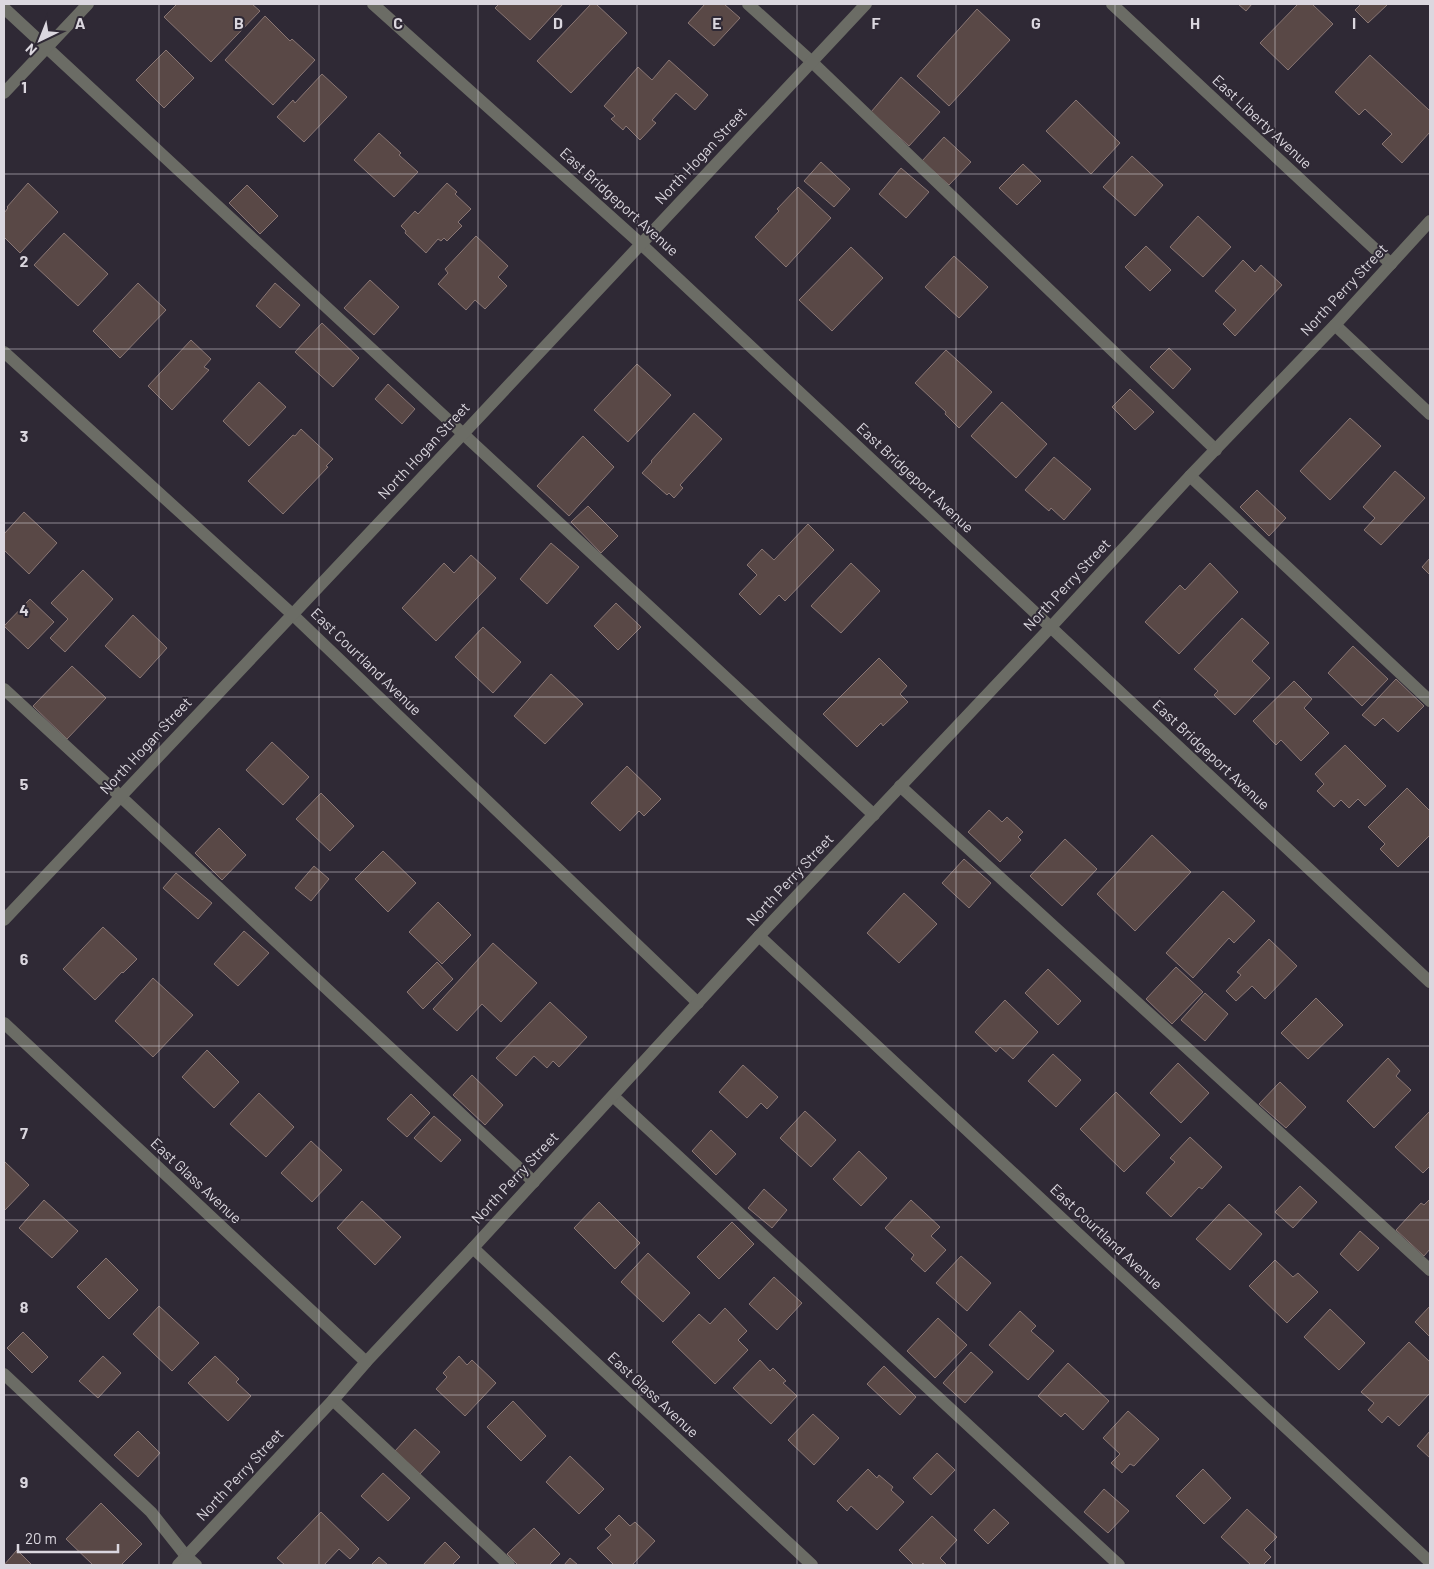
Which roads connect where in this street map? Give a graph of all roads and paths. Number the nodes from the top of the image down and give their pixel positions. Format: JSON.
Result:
{"nodes":[{"id":1,"x":88,"y":4,"type":"edge"},
{"id":2,"x":373,"y":4,"type":"edge"},
{"id":3,"x":748,"y":4,"type":"edge"},
{"id":4,"x":866,"y":4,"type":"edge"},
{"id":5,"x":1112,"y":4,"type":"edge"},
{"id":6,"x":4,"y":8,"type":"edge"},
{"id":7,"x":47,"y":48,"type":"junction"},
{"id":8,"x":812,"y":62,"type":"junction"},
{"id":9,"x":4,"y":93,"type":"edge"},
{"id":10,"x":1430,"y":222,"type":"edge"},
{"id":11,"x":642,"y":244,"type":"junction"},
{"id":12,"x":1391,"y":264,"type":"junction"},
{"id":13,"x":1335,"y":325,"type":"junction"},
{"id":14,"x":4,"y":352,"type":"edge"},
{"id":15,"x":1430,"y":414,"type":"edge"},
{"id":16,"x":463,"y":434,"type":"junction"},
{"id":17,"x":1216,"y":450,"type":"junction"},
{"id":18,"x":1190,"y":476,"type":"junction"},
{"id":19,"x":292,"y":614,"type":"junction"},
{"id":20,"x":1050,"y":628,"type":"junction"},
{"id":21,"x":4,"y":689,"type":"edge"},
{"id":22,"x":1430,"y":701,"type":"edge"},
{"id":23,"x":900,"y":786,"type":"junction"},
{"id":24,"x":120,"y":796,"type":"junction"},
{"id":25,"x":874,"y":815,"type":"junction"},
{"id":26,"x":4,"y":920,"type":"edge"},
{"id":27,"x":759,"y":936,"type":"junction"},
{"id":28,"x":1430,"y":982,"type":"edge"},
{"id":29,"x":698,"y":1003,"type":"junction"},
{"id":30,"x":4,"y":1023,"type":"edge"},
{"id":31,"x":613,"y":1096,"type":"junction"},
{"id":32,"x":534,"y":1182,"type":"junction"},
{"id":33,"x":473,"y":1248,"type":"junction"},
{"id":34,"x":1430,"y":1270,"type":"edge"},
{"id":35,"x":366,"y":1362,"type":"junction"},
{"id":36,"x":4,"y":1374,"type":"edge"},
{"id":37,"x":333,"y":1400,"type":"junction"},
{"id":38,"x":182,"y":1561,"type":"edge"},
{"id":39,"x":1430,"y":1562,"type":"edge"},
{"id":40,"x":196,"y":1565,"type":"edge"},
{"id":41,"x":509,"y":1565,"type":"edge"},
{"id":42,"x":812,"y":1565,"type":"edge"},
{"id":43,"x":1119,"y":1565,"type":"edge"}],
"edges":[{"from":1,"to":7,"type":"street"},
{"from":2,"to":11,"type":"street","name":"East Bridgeport Avenue"},
{"from":3,"to":8,"type":"street"},
{"from":4,"to":8,"type":"street","name":"North Hogan Street"},
{"from":5,"to":12,"type":"street","name":"East Liberty Avenue"},
{"from":6,"to":7,"type":"street"},
{"from":7,"to":9,"type":"street"},
{"from":7,"to":16,"type":"street"},
{"from":8,"to":11,"type":"street","name":"North Hogan Street"},
{"from":8,"to":17,"type":"street"},
{"from":10,"to":12,"type":"street","name":"North Perry Street"},
{"from":11,"to":16,"type":"street","name":"North Hogan Street"},
{"from":11,"to":20,"type":"street","name":"East Bridgeport Avenue"},
{"from":12,"to":13,"type":"street","name":"North Perry Street"},
{"from":13,"to":15,"type":"street"},
{"from":13,"to":17,"type":"street","name":"North Perry Street"},
{"from":14,"to":19,"type":"street","name":"East Courtland Avenue"},
{"from":16,"to":19,"type":"street","name":"North Hogan Street"},
{"from":16,"to":25,"type":"street"},
{"from":17,"to":18,"type":"street","name":"North Perry Street"},
{"from":18,"to":20,"type":"street","name":"North Perry Street"},
{"from":18,"to":22,"type":"street"},
{"from":19,"to":24,"type":"street","name":"North Hogan Street"},
{"from":19,"to":29,"type":"street","name":"East Courtland Avenue"},
{"from":20,"to":23,"type":"street","name":"North Perry Street"},
{"from":20,"to":28,"type":"street","name":"East Bridgeport Avenue"},
{"from":21,"to":24,"type":"street"},
{"from":23,"to":25,"type":"street","name":"North Perry Street"},
{"from":23,"to":34,"type":"street"},
{"from":24,"to":26,"type":"street","name":"North Hogan Street"},
{"from":24,"to":32,"type":"street"},
{"from":25,"to":27,"type":"street","name":"North Perry Street"},
{"from":27,"to":29,"type":"street","name":"North Perry Street"},
{"from":27,"to":39,"type":"street","name":"East Courtland Avenue"},
{"from":29,"to":31,"type":"street","name":"North Perry Street"},
{"from":30,"to":35,"type":"street","name":"East Glass Avenue"},
{"from":31,"to":32,"type":"street","name":"North Perry Street"},
{"from":31,"to":43,"type":"street"},
{"from":32,"to":33,"type":"street","name":"North Perry Street"},
{"from":33,"to":35,"type":"street","name":"North Perry Street"},
{"from":33,"to":42,"type":"street","name":"East Glass Avenue"},
{"from":35,"to":37,"type":"street","name":"North Perry Street"},
{"from":36,"to":38,"type":"street"},
{"from":37,"to":38,"type":"street","name":"North Perry Street"},
{"from":37,"to":41,"type":"street"},
{"from":38,"to":40,"type":"street"}]}
